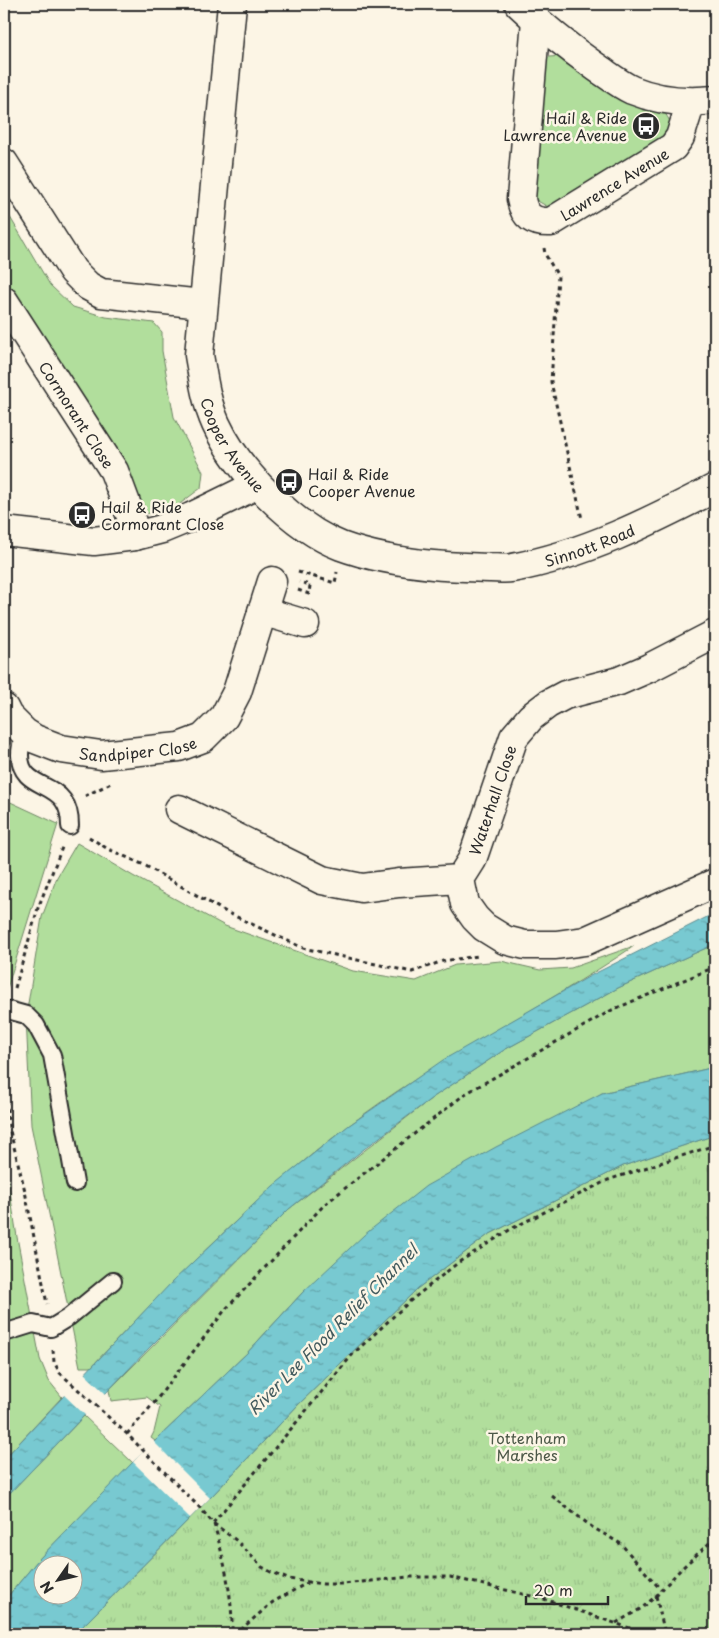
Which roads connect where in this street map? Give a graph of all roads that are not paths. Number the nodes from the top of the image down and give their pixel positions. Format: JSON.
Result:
{"nodes":[{"id":1,"x":232,"y":4,"type":"edge"},
{"id":2,"x":527,"y":12,"type":"edge"},
{"id":3,"x":703,"y":101,"type":"edge"},
{"id":4,"x":4,"y":163,"type":"edge"},
{"id":5,"x":4,"y":301,"type":"edge"},
{"id":6,"x":202,"y":304,"type":"junction"},
{"id":7,"x":256,"y":483,"type":"junction"},
{"id":8,"x":715,"y":488,"type":"edge"},
{"id":9,"x":4,"y":531,"type":"edge"},
{"id":10,"x":135,"y":536,"type":"junction"},
{"id":11,"x":455,"y":567,"type":"joint"},
{"id":12,"x":286,"y":577,"type":"road end"},
{"id":13,"x":262,"y":611,"type":"junction"},
{"id":14,"x":305,"y":624,"type":"dead end"},
{"id":15,"x":715,"y":634,"type":"edge"},
{"id":16,"x":4,"y":708,"type":"edge"},
{"id":17,"x":24,"y":732,"type":"junction"},
{"id":18,"x":180,"y":809,"type":"dead end"},
{"id":19,"x":77,"y":830,"type":"road end"},
{"id":20,"x":460,"y":879,"type":"junction"},
{"id":21,"x":715,"y":883,"type":"edge"},
{"id":22,"x":8,"y":1010,"type":"road end"},
{"id":23,"x":75,"y":1183,"type":"dead end"},
{"id":24,"x":113,"y":1281,"type":"dead end"},
{"id":25,"x":4,"y":1333,"type":"edge"}],
"edges":[{"from":1,"to":6,"type":"street","name":"Cooper Avenue"},
{"from":2,"to":3,"type":"street","name":"Lawrence Avenue"},
{"from":2,"to":3,"type":"street","name":"Lawrence Avenue"},
{"from":4,"to":6,"type":"street"},
{"from":5,"to":10,"type":"street","name":"Cormorant Close"},
{"from":6,"to":7,"type":"street","name":"Cooper Avenue"},
{"from":7,"to":10,"type":"street"},
{"from":7,"to":11,"type":"street","name":"Cooper Avenue"},
{"from":8,"to":11,"type":"street","name":"Sinnott Road"},
{"from":9,"to":10,"type":"street"},
{"from":12,"to":13,"type":"street","name":"Sandpiper Close"},
{"from":13,"to":14,"type":"street"},
{"from":13,"to":17,"type":"street","name":"Sandpiper Close"},
{"from":15,"to":20,"type":"street","name":"Waterhall Close"},
{"from":16,"to":17,"type":"street","name":"Sandpiper Close"},
{"from":17,"to":19,"type":"lane"},
{"from":18,"to":20,"type":"street"},
{"from":20,"to":21,"type":"street"},
{"from":22,"to":23,"type":"lane"},
{"from":24,"to":25,"type":"lane"}]}
